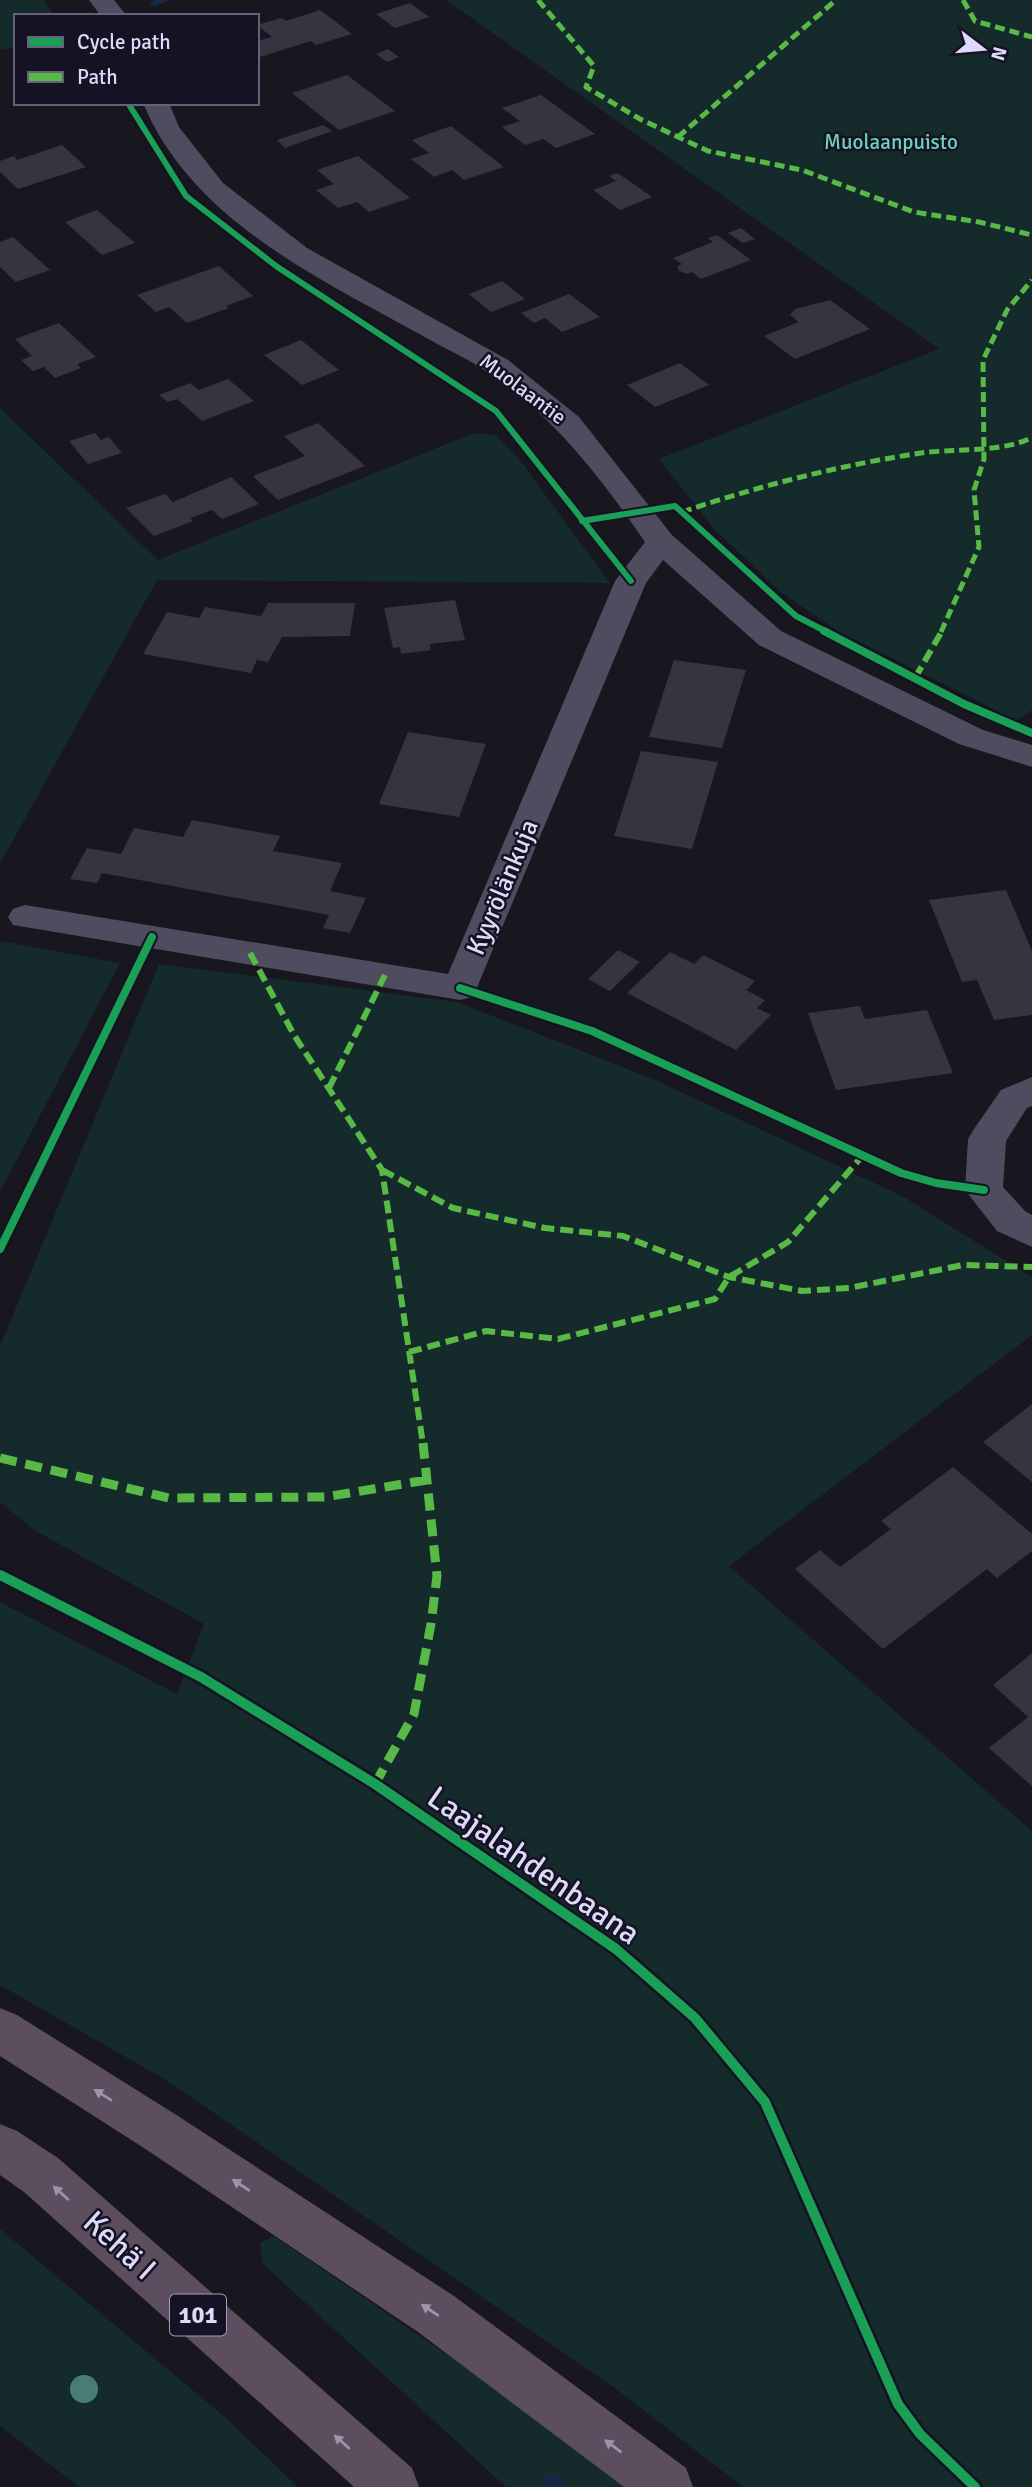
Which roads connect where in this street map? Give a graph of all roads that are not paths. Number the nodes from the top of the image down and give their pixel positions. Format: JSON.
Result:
{"nodes":[{"id":1,"x":101,"y":0,"type":"edge"},
{"id":2,"x":113,"y":14,"type":"edge"},
{"id":3,"x":157,"y":105,"type":"edge"},
{"id":4,"x":661,"y":542,"type":"junction"},
{"id":5,"x":1032,"y":757,"type":"edge"},
{"id":6,"x":25,"y":917,"type":"dead end"},
{"id":7,"x":1032,"y":1090,"type":"edge"},
{"id":8,"x":1032,"y":1233,"type":"edge"},
{"id":9,"x":0,"y":2030,"type":"edge"},
{"id":10,"x":0,"y":2147,"type":"edge"},
{"id":11,"x":393,"y":2487,"type":"edge"},
{"id":12,"x":667,"y":2487,"type":"edge"}],
"edges":[{"from":1,"to":2,"type":"street"},
{"from":3,"to":4,"type":"street","name":"Muolaantie"},
{"from":4,"to":5,"type":"street","name":"Muolaantie"},
{"from":4,"to":6,"type":"street","name":"Kyyrölänkuja"},
{"from":7,"to":8,"type":"street"},
{"from":12,"to":9,"type":"highway","one_way":true},
{"from":11,"to":10,"type":"highway","name":"Kehä I","number":"101","one_way":true}]}
